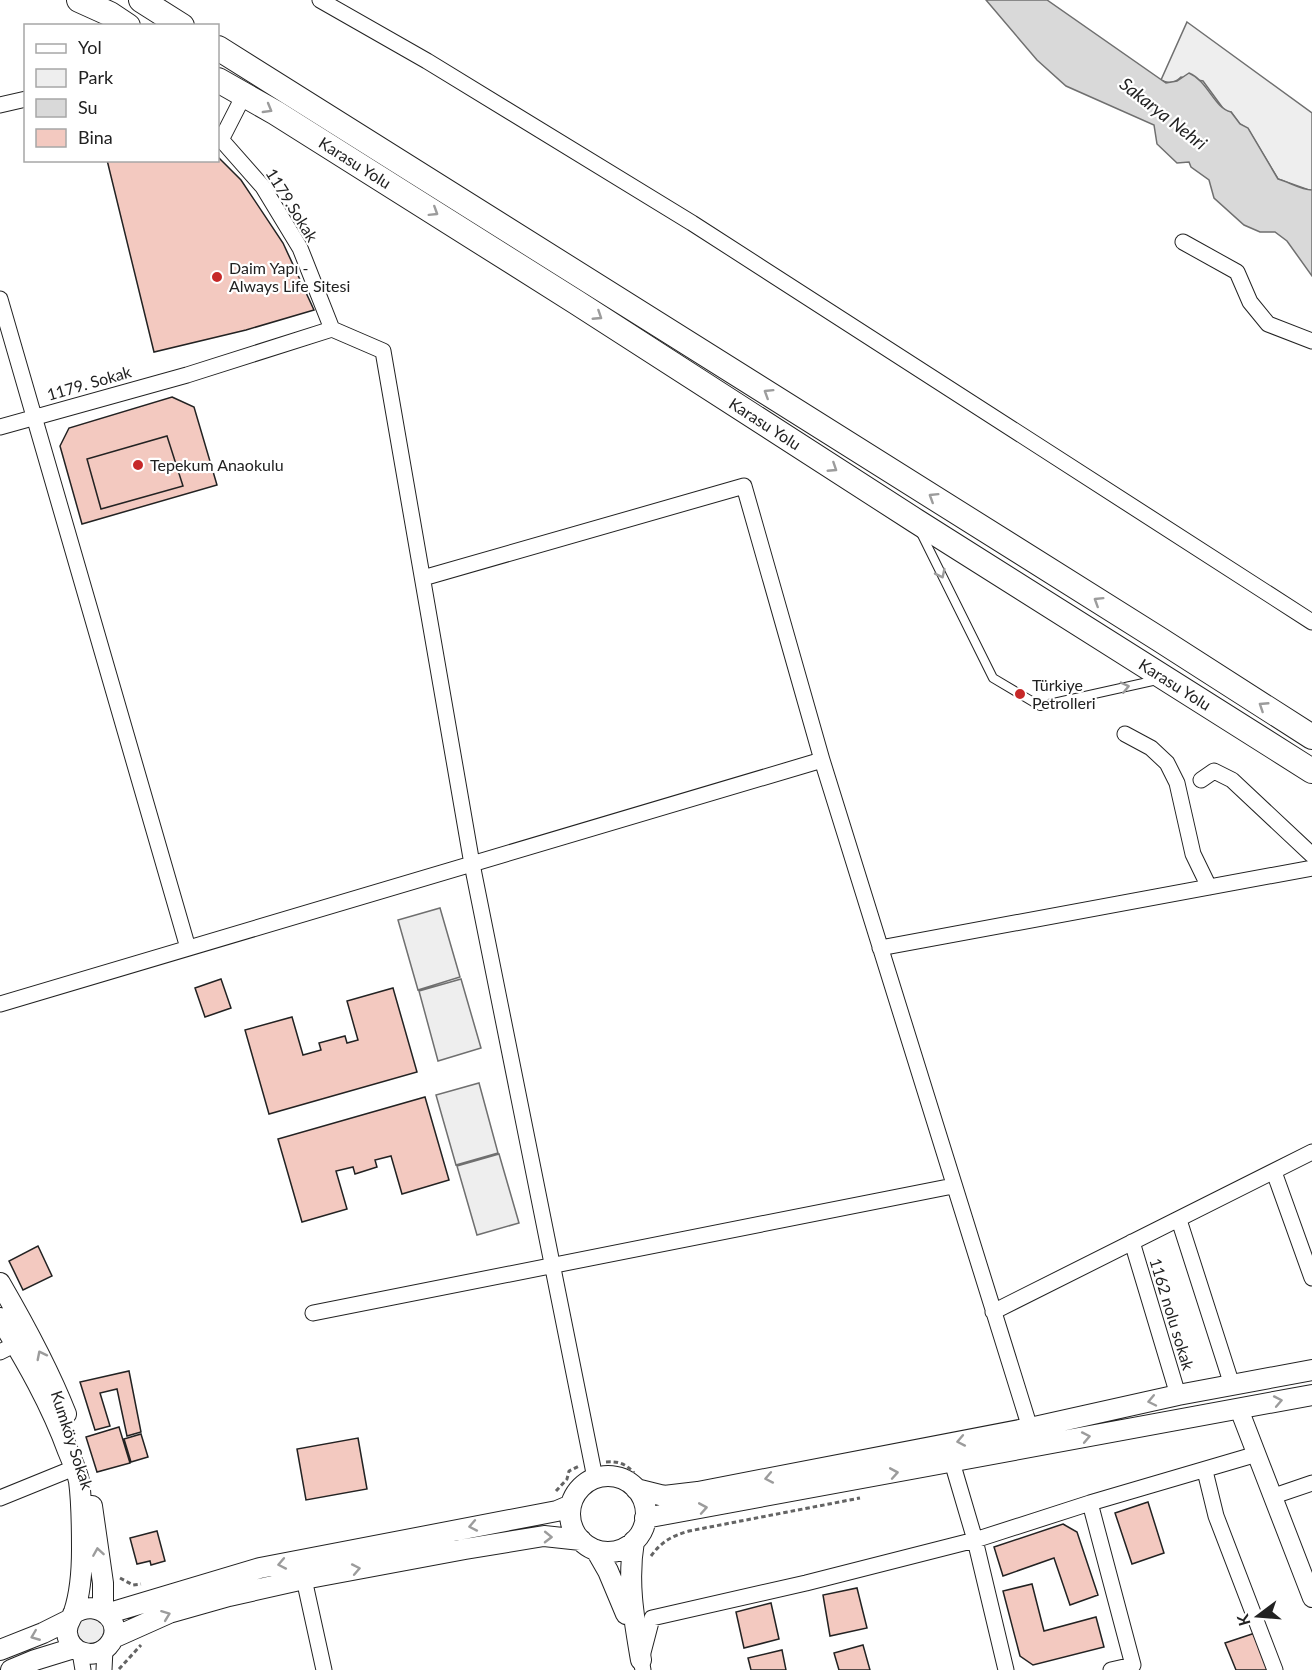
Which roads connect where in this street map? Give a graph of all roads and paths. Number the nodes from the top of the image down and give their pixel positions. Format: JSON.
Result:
{"nodes":[{"id":1,"x":79,"y":0,"type":"edge"},
{"id":2,"x":141,"y":0,"type":"edge"},
{"id":3,"x":320,"y":0,"type":"edge"},
{"id":4,"x":125,"y":24,"type":"edge"},
{"id":5,"x":179,"y":24,"type":"edge"},
{"id":6,"x":219,"y":49,"type":"edge"},
{"id":7,"x":219,"y":81,"type":"edge"},
{"id":8,"x":244,"y":95,"type":"junction"},
{"id":9,"x":24,"y":99,"type":"edge"},
{"id":10,"x":0,"y":105,"type":"edge"},
{"id":11,"x":219,"y":138,"type":"edge"},
{"id":12,"x":1183,"y":242,"type":"dead end"},
{"id":13,"x":0,"y":299,"type":"edge"},
{"id":14,"x":332,"y":329,"type":"junction"},
{"id":15,"x":1312,"y":341,"type":"edge"},
{"id":16,"x":35,"y":417,"type":"junction"},
{"id":17,"x":0,"y":427,"type":"edge"},
{"id":18,"x":915,"y":521,"type":"junction"},
{"id":19,"x":423,"y":578,"type":"junction"},
{"id":20,"x":1312,"y":622,"type":"edge"},
{"id":21,"x":1165,"y":678,"type":"junction"},
{"id":22,"x":1125,"y":734,"type":"dead end"},
{"id":23,"x":1312,"y":737,"type":"edge"},
{"id":24,"x":822,"y":760,"type":"junction"},
{"id":25,"x":1312,"y":771,"type":"edge"},
{"id":26,"x":1201,"y":780,"type":"dead end"},
{"id":27,"x":1312,"y":855,"type":"edge"},
{"id":28,"x":472,"y":864,"type":"junction"},
{"id":29,"x":1312,"y":868,"type":"edge"},
{"id":30,"x":1209,"y":887,"type":"junction"},
{"id":31,"x":188,"y":948,"type":"junction"},
{"id":32,"x":880,"y":948,"type":"junction"},
{"id":33,"x":0,"y":1004,"type":"edge"},
{"id":34,"x":1312,"y":1152,"type":"edge"},
{"id":35,"x":1274,"y":1172,"type":"junction"},
{"id":36,"x":954,"y":1186,"type":"junction"},
{"id":37,"x":1179,"y":1220,"type":"junction"},
{"id":38,"x":1132,"y":1242,"type":"junction"},
{"id":39,"x":551,"y":1265,"type":"junction"},
{"id":40,"x":1311,"y":1269,"type":"edge"},
{"id":41,"x":0,"y":1283,"type":"edge"},
{"id":42,"x":993,"y":1312,"type":"junction"},
{"id":43,"x":312,"y":1313,"type":"dead end"},
{"id":44,"x":0,"y":1318,"type":"edge"},
{"id":45,"x":8,"y":1348,"type":"edge"},
{"id":46,"x":1312,"y":1370,"type":"edge"},
{"id":47,"x":1232,"y":1385,"type":"junction"},
{"id":48,"x":1178,"y":1395,"type":"junction"},
{"id":49,"x":1312,"y":1395,"type":"edge"},
{"id":50,"x":1239,"y":1409,"type":"junction"},
{"id":51,"x":1030,"y":1428,"type":"junction"},
{"id":52,"x":1257,"y":1454,"type":"junction"},
{"id":53,"x":612,"y":1462,"type":"dead end"},
{"id":54,"x":952,"y":1462,"type":"junction"},
{"id":55,"x":575,"y":1467,"type":"dead end"},
{"id":56,"x":74,"y":1468,"type":"junction"},
{"id":57,"x":1205,"y":1471,"type":"junction"},
{"id":58,"x":595,"y":1478,"type":"junction"},
{"id":59,"x":639,"y":1483,"type":"junction"},
{"id":60,"x":1312,"y":1483,"type":"edge"},
{"id":61,"x":548,"y":1496,"type":"dead end"},
{"id":62,"x":1274,"y":1496,"type":"junction"},
{"id":63,"x":867,"y":1497,"type":"dead end"},
{"id":64,"x":0,"y":1498,"type":"edge"},
{"id":65,"x":1090,"y":1503,"type":"junction"},
{"id":66,"x":572,"y":1505,"type":"junction"},
{"id":67,"x":645,"y":1518,"type":"junction"},
{"id":68,"x":975,"y":1540,"type":"junction"},
{"id":69,"x":634,"y":1541,"type":"junction"},
{"id":70,"x":589,"y":1545,"type":"junction"},
{"id":71,"x":647,"y":1564,"type":"dead end"},
{"id":72,"x":118,"y":1576,"type":"dead end"},
{"id":73,"x":304,"y":1579,"type":"junction"},
{"id":74,"x":146,"y":1583,"type":"dead end"},
{"id":75,"x":1312,"y":1598,"type":"edge"},
{"id":76,"x":105,"y":1612,"type":"junction"},
{"id":77,"x":71,"y":1617,"type":"junction"},
{"id":78,"x":147,"y":1640,"type":"dead end"},
{"id":79,"x":109,"y":1643,"type":"junction"},
{"id":80,"x":0,"y":1650,"type":"edge"},
{"id":81,"x":79,"y":1657,"type":"edge"},
{"id":82,"x":642,"y":1665,"type":"edge"},
{"id":83,"x":11,"y":1670,"type":"edge"},
{"id":84,"x":104,"y":1670,"type":"edge"},
{"id":85,"x":117,"y":1670,"type":"edge"},
{"id":86,"x":324,"y":1670,"type":"edge"},
{"id":87,"x":1006,"y":1670,"type":"edge"},
{"id":88,"x":1111,"y":1670,"type":"edge"},
{"id":89,"x":1275,"y":1670,"type":"edge"}],
"edges":[{"from":1,"to":4,"type":"highway"},
{"from":2,"to":5,"type":"highway"},
{"from":3,"to":20,"type":"street"},
{"from":23,"to":6,"type":"highway","one_way":true},
{"from":7,"to":8,"type":"highway","name":"Karasu Yolu"},
{"from":8,"to":11,"type":"street"},
{"from":8,"to":18,"type":"highway","name":"Karasu Yolu","one_way":true},
{"from":9,"to":10,"type":"street"},
{"from":11,"to":14,"type":"street","name":"1179.Sokak"},
{"from":12,"to":15,"type":"street"},
{"from":13,"to":16,"type":"street"},
{"from":14,"to":16,"type":"street","name":"1179. Sokak"},
{"from":14,"to":19,"type":"street"},
{"from":16,"to":17,"type":"street","name":"1179. Sokak"},
{"from":16,"to":31,"type":"street"},
{"from":18,"to":21,"type":"highway","name":"Karasu Yolu"},
{"from":18,"to":21,"type":"lane","one_way":true},
{"from":19,"to":24,"type":"street"},
{"from":19,"to":28,"type":"street"},
{"from":21,"to":25,"type":"highway","name":"Karasu Yolu"},
{"from":22,"to":30,"type":"street"},
{"from":24,"to":28,"type":"street"},
{"from":24,"to":32,"type":"street"},
{"from":26,"to":27,"type":"street"},
{"from":28,"to":31,"type":"street"},
{"from":28,"to":39,"type":"street"},
{"from":29,"to":30,"type":"street"},
{"from":30,"to":32,"type":"street"},
{"from":31,"to":33,"type":"street"},
{"from":32,"to":36,"type":"street"},
{"from":34,"to":35,"type":"street"},
{"from":35,"to":37,"type":"street"},
{"from":35,"to":40,"type":"street"},
{"from":36,"to":39,"type":"street"},
{"from":36,"to":42,"type":"street"},
{"from":37,"to":38,"type":"street"},
{"from":37,"to":47,"type":"street"},
{"from":38,"to":42,"type":"street"},
{"from":38,"to":48,"type":"street","name":"1162 nolu sokak"},
{"from":39,"to":43,"type":"street"},
{"from":39,"to":58,"type":"street"},
{"from":76,"to":41,"type":"main road","name":"Kumköy Sokak","one_way":true},
{"from":42,"to":51,"type":"street"},
{"from":44,"to":45,"type":"main road","name":"Kumköy Sokak"},
{"from":45,"to":56,"type":"main road","name":"Kumköy Sokak"},
{"from":46,"to":47,"type":"main road"},
{"from":47,"to":48,"type":"main road"},
{"from":48,"to":51,"type":"main road","one_way":true},
{"from":50,"to":49,"type":"main road","one_way":true},
{"from":50,"to":52,"type":"street"},
{"from":54,"to":50,"type":"main road","one_way":true},
{"from":51,"to":59,"type":"main road","one_way":true},
{"from":52,"to":57,"type":"street"},
{"from":52,"to":62,"type":"street"},
{"from":53,"to":59,"type":"path"},
{"from":67,"to":54,"type":"main road","one_way":true},
{"from":54,"to":68,"type":"street"},
{"from":55,"to":61,"type":"path"},
{"from":56,"to":64,"type":"street"},
{"from":56,"to":77,"type":"main road","name":"Kumköy Sokak"},
{"from":57,"to":65,"type":"street"},
{"from":57,"to":89,"type":"street"},
{"from":58,"to":59,"type":"main road"},
{"from":58,"to":66,"type":"main road"},
{"from":59,"to":67,"type":"main road"},
{"from":60,"to":62,"type":"street"},
{"from":62,"to":75,"type":"street"},
{"from":63,"to":71,"type":"path"},
{"from":65,"to":68,"type":"street"},
{"from":65,"to":88,"type":"street"},
{"from":66,"to":70,"type":"main road"},
{"from":66,"to":76,"type":"main road","one_way":true},
{"from":67,"to":69,"type":"main road"},
{"from":68,"to":82,"type":"street"},
{"from":68,"to":87,"type":"street"},
{"from":69,"to":70,"type":"main road"},
{"from":69,"to":82,"type":"main road"},
{"from":73,"to":70,"type":"main road","one_way":true},
{"from":70,"to":82,"type":"main road"},
{"from":72,"to":74,"type":"path"},
{"from":79,"to":73,"type":"main road","one_way":true},
{"from":73,"to":86,"type":"street"},
{"from":76,"to":77,"type":"main road"},
{"from":76,"to":79,"type":"main road"},
{"from":77,"to":80,"type":"main road","one_way":true},
{"from":77,"to":81,"type":"main road"},
{"from":78,"to":85,"type":"path"},
{"from":79,"to":81,"type":"main road"},
{"from":79,"to":84,"type":"street"},
{"from":81,"to":83,"type":"main road"}]}
